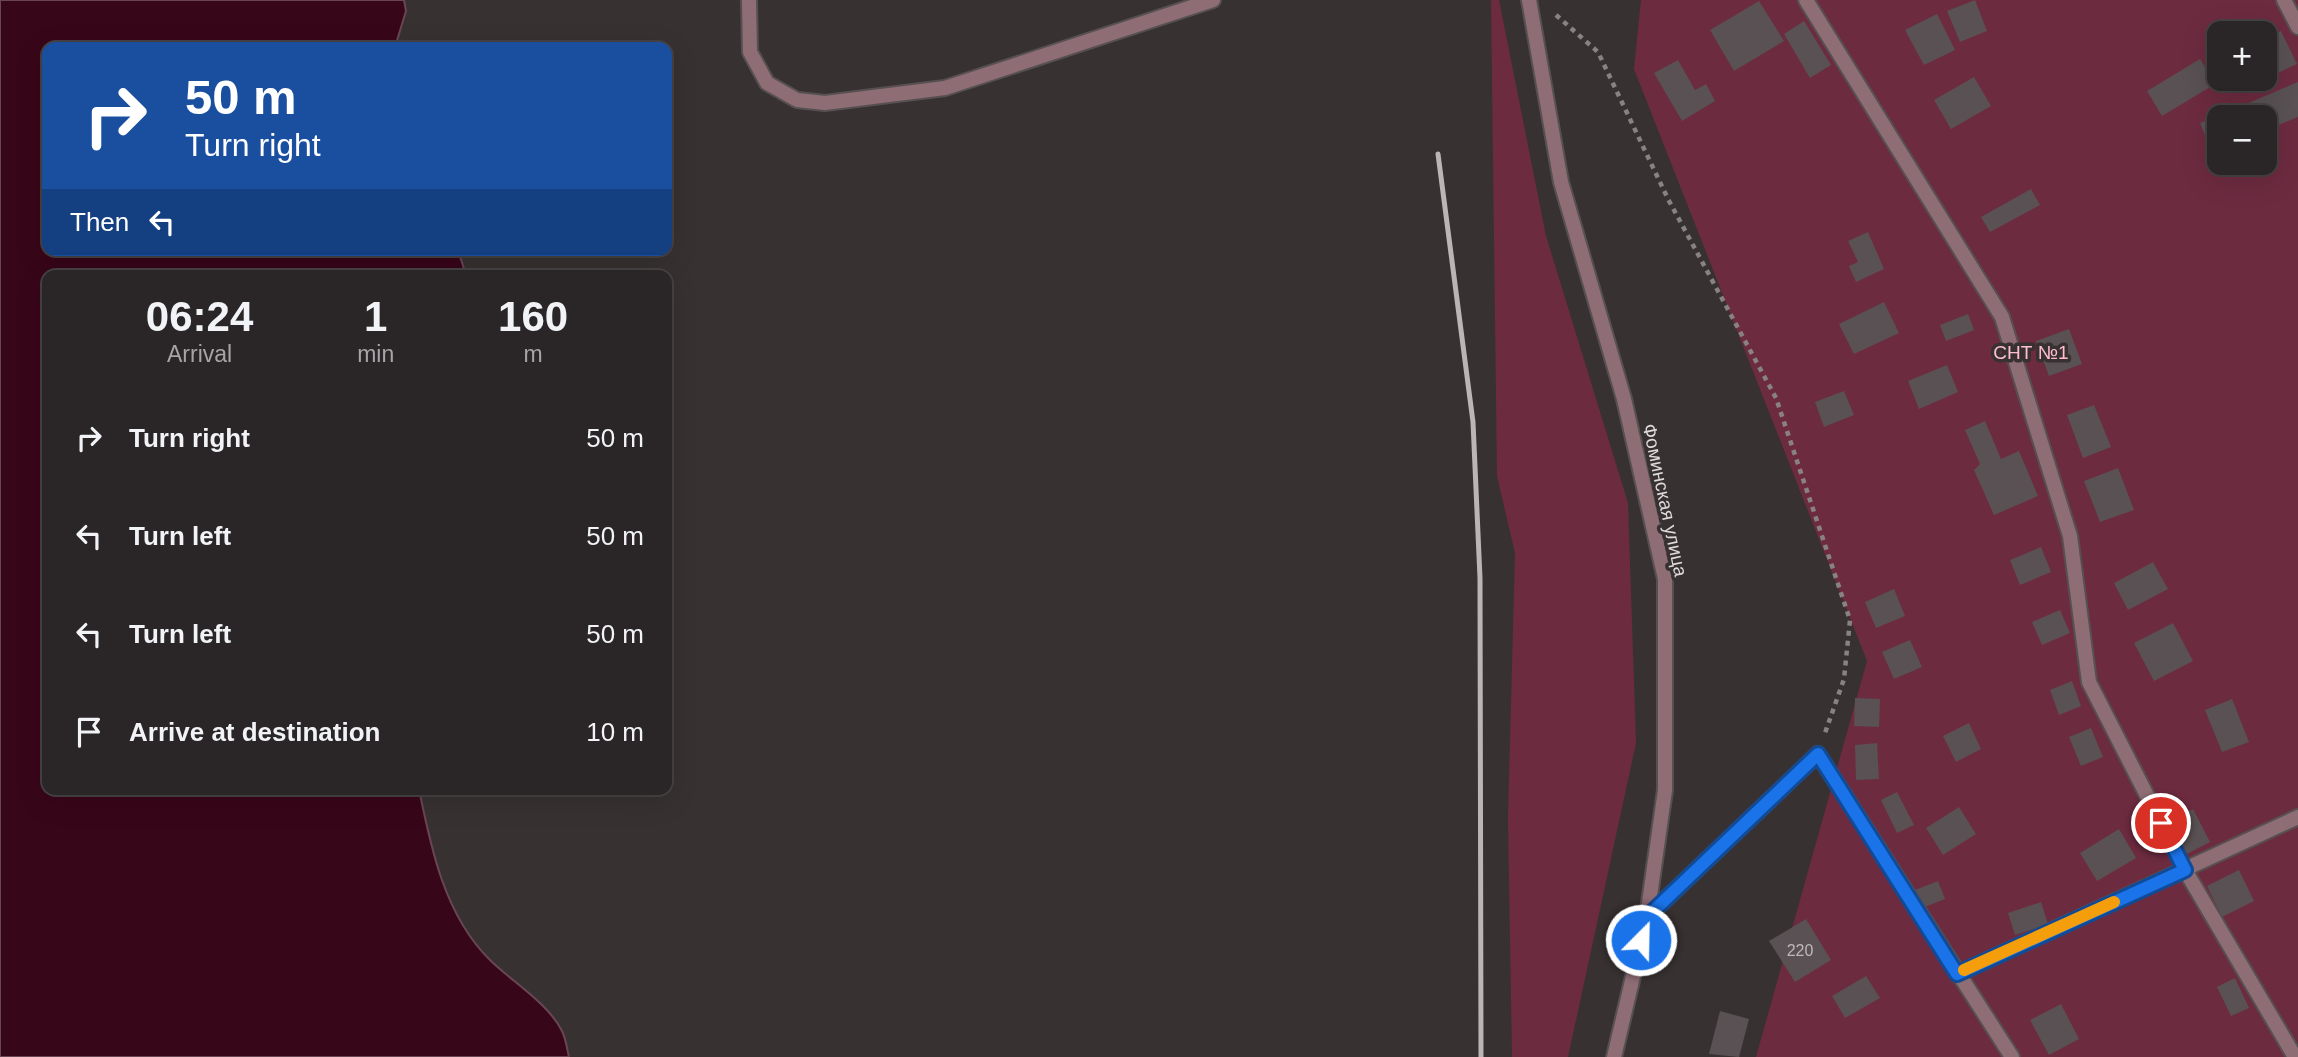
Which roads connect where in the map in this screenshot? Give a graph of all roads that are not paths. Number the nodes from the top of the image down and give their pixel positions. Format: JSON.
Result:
{"nodes":[{"id":1,"x":750,"y":0,"type":"edge"},
{"id":2,"x":1213,"y":0,"type":"edge"},
{"id":3,"x":1530,"y":0,"type":"edge"},
{"id":4,"x":1806,"y":0,"type":"edge"},
{"id":5,"x":2284,"y":0,"type":"edge"},
{"id":6,"x":2298,"y":27,"type":"edge"},
{"id":7,"x":2298,"y":817,"type":"edge"},
{"id":8,"x":2185,"y":870,"type":"junction"},
{"id":9,"x":1647,"y":917,"type":"junction"},
{"id":10,"x":1957,"y":974,"type":"junction"},
{"id":11,"x":1614,"y":1057,"type":"edge"},
{"id":12,"x":2012,"y":1057,"type":"edge"},
{"id":13,"x":2295,"y":1057,"type":"edge"}],
"edges":[{"from":1,"to":2,"type":"street"},
{"from":3,"to":9,"type":"street","name":"Фоминская улица"},
{"from":4,"to":8,"type":"street"},
{"from":5,"to":6,"type":"street"},
{"from":7,"to":8,"type":"street"},
{"from":8,"to":10,"type":"street"},
{"from":8,"to":13,"type":"street"},
{"from":9,"to":10,"type":"street"},
{"from":9,"to":11,"type":"street","name":"Фоминская улица"},
{"from":10,"to":12,"type":"street"}]}
